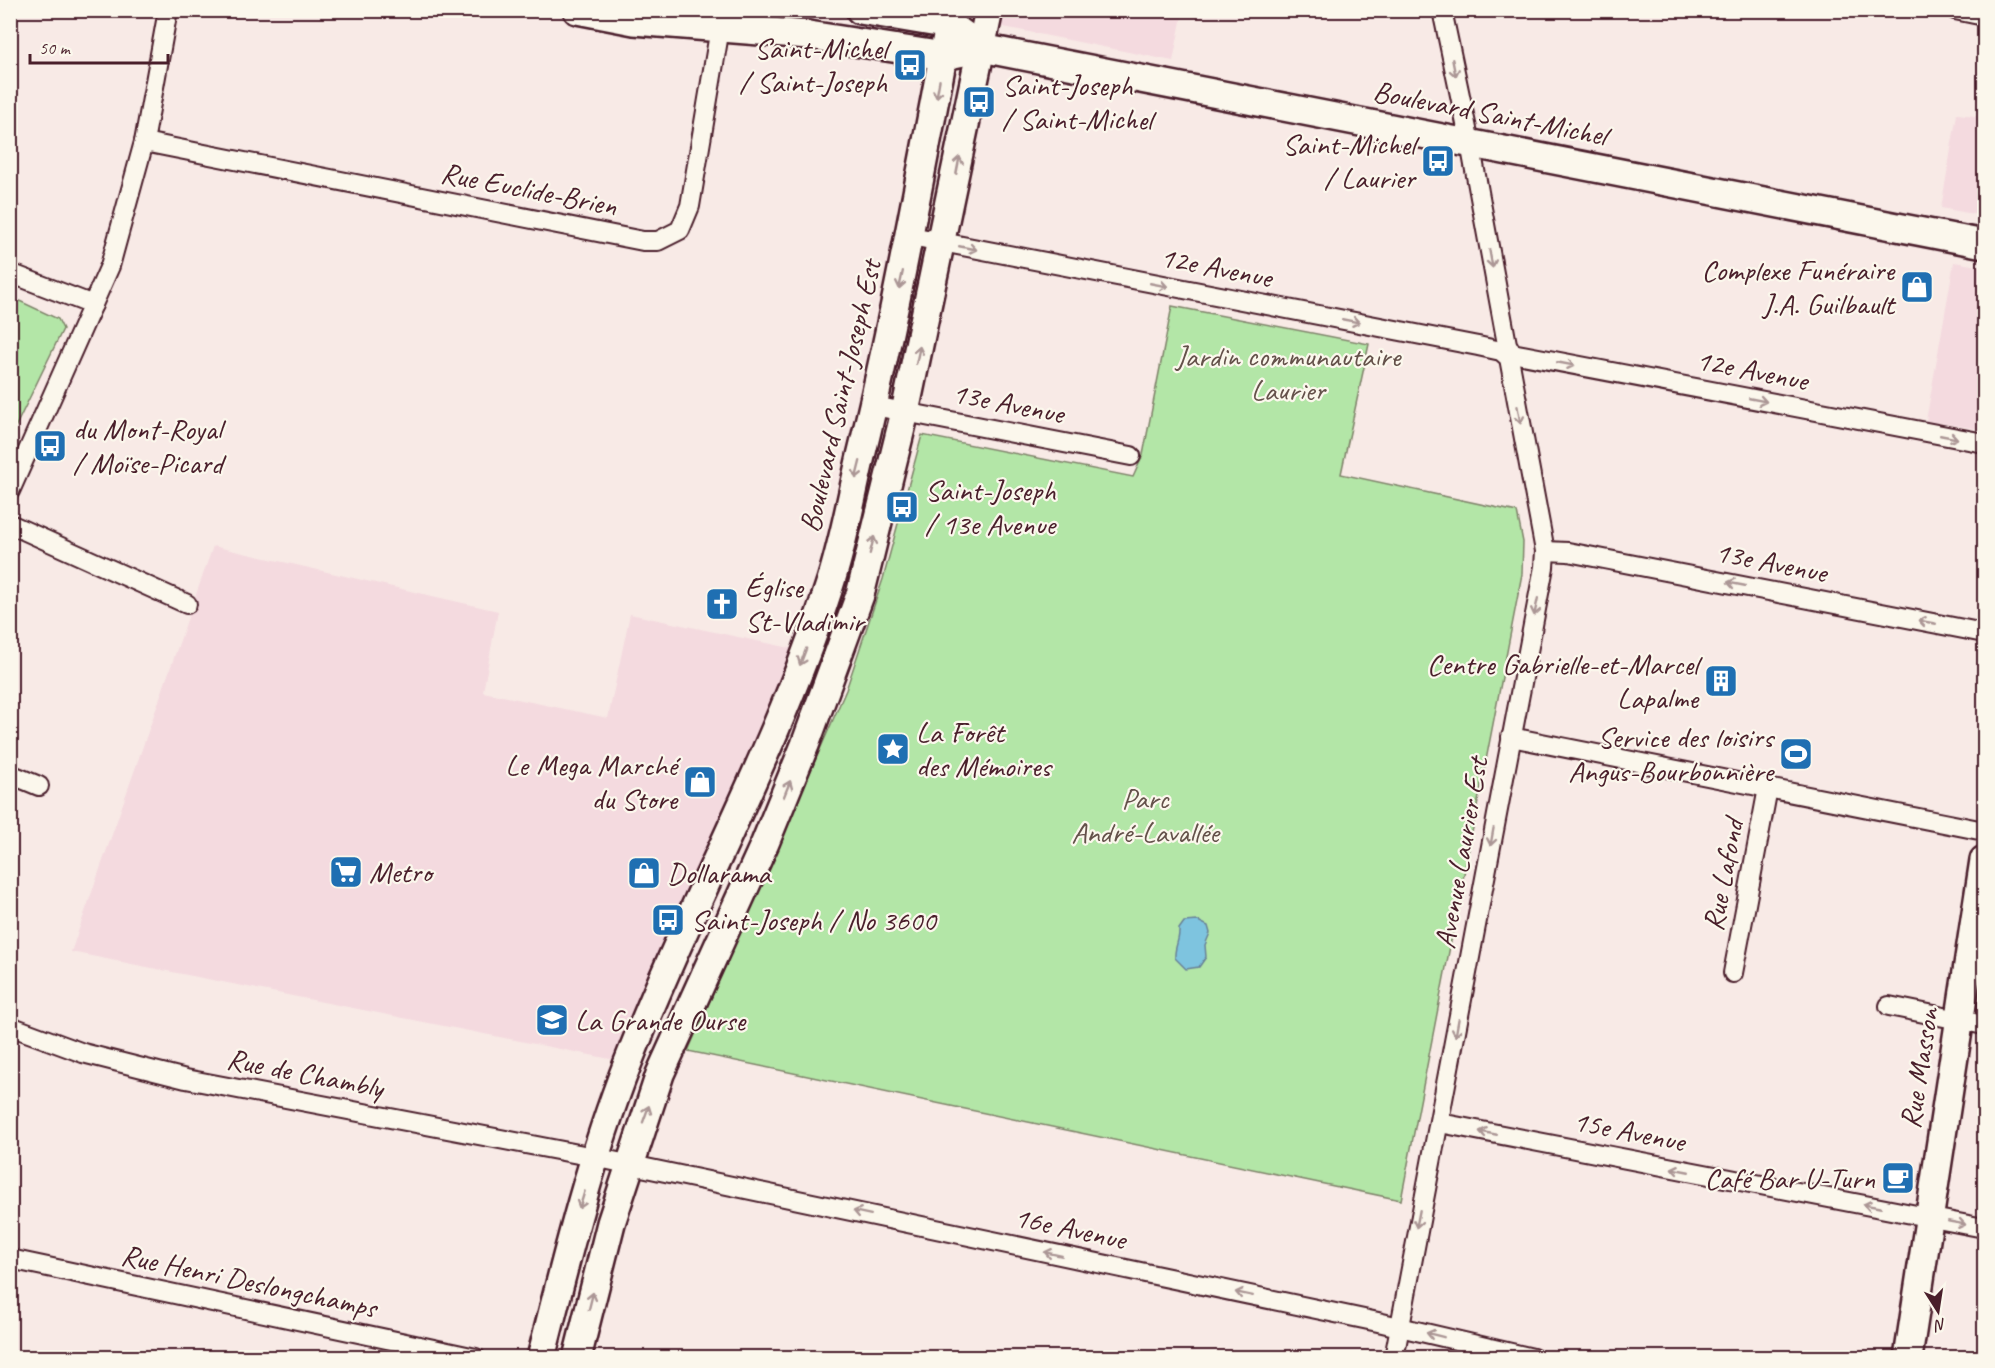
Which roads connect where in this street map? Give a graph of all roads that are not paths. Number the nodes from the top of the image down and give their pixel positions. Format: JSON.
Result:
{"nodes":[{"id":1,"x":168,"y":10,"type":"edge"},
{"id":2,"x":578,"y":10,"type":"edge"},
{"id":3,"x":860,"y":10,"type":"edge"},
{"id":4,"x":989,"y":10,"type":"edge"},
{"id":5,"x":1442,"y":10,"type":"edge"},
{"id":6,"x":1955,"y":10,"type":"edge"},
{"id":7,"x":1984,"y":16,"type":"edge"},
{"id":8,"x":951,"y":18,"type":"edge"},
{"id":9,"x":721,"y":20,"type":"edge"},
{"id":10,"x":982,"y":48,"type":"junction"},
{"id":11,"x":944,"y":56,"type":"junction"},
{"id":12,"x":144,"y":142,"type":"junction"},
{"id":13,"x":1470,"y":143,"type":"junction"},
{"id":14,"x":910,"y":236,"type":"junction"},
{"id":15,"x":943,"y":242,"type":"junction"},
{"id":16,"x":1984,"y":244,"type":"edge"},
{"id":17,"x":10,"y":273,"type":"edge"},
{"id":18,"x":93,"y":305,"type":"junction"},
{"id":19,"x":1509,"y":354,"type":"junction"},
{"id":20,"x":873,"y":406,"type":"junction"},
{"id":21,"x":905,"y":412,"type":"junction"},
{"id":22,"x":1984,"y":443,"type":"edge"},
{"id":23,"x":1131,"y":456,"type":"dead end"},
{"id":24,"x":10,"y":491,"type":"edge"},
{"id":25,"x":10,"y":524,"type":"edge"},
{"id":26,"x":1545,"y":551,"type":"junction"},
{"id":27,"x":187,"y":604,"type":"dead end"},
{"id":28,"x":1984,"y":633,"type":"edge"},
{"id":29,"x":1511,"y":737,"type":"junction"},
{"id":30,"x":10,"y":774,"type":"edge"},
{"id":31,"x":39,"y":786,"type":"dead end"},
{"id":32,"x":1768,"y":788,"type":"junction"},
{"id":33,"x":1984,"y":831,"type":"edge"},
{"id":34,"x":1984,"y":860,"type":"edge"},
{"id":35,"x":1733,"y":973,"type":"dead end"},
{"id":36,"x":1889,"y":1006,"type":"dead end"},
{"id":37,"x":1972,"y":1023,"type":"edge"},
{"id":38,"x":10,"y":1026,"type":"edge"},
{"id":39,"x":1440,"y":1123,"type":"junction"},
{"id":40,"x":594,"y":1157,"type":"junction"},
{"id":41,"x":628,"y":1164,"type":"junction"},
{"id":42,"x":1929,"y":1217,"type":"junction"},
{"id":43,"x":1984,"y":1228,"type":"edge"},
{"id":44,"x":10,"y":1259,"type":"edge"},
{"id":45,"x":1399,"y":1326,"type":"junction"},
{"id":46,"x":476,"y":1358,"type":"edge"},
{"id":47,"x":541,"y":1358,"type":"edge"},
{"id":48,"x":577,"y":1358,"type":"edge"},
{"id":49,"x":1394,"y":1358,"type":"edge"},
{"id":50,"x":1533,"y":1358,"type":"edge"},
{"id":51,"x":1908,"y":1358,"type":"edge"}],
"edges":[{"from":1,"to":12,"type":"street"},
{"from":2,"to":9,"type":"main road","name":"Boulevard Saint-Michel"},
{"from":3,"to":8,"type":"main road","name":"Boulevard Saint-Michel"},
{"from":4,"to":10,"type":"main road"},
{"from":5,"to":13,"type":"street","name":"Avenue Laurier Est","one_way":true},
{"from":6,"to":7,"type":"street"},
{"from":8,"to":10,"type":"main road","name":"Boulevard Saint-Michel"},
{"from":8,"to":11,"type":"main road","name":"Boulevard Saint-Joseph Est"},
{"from":9,"to":11,"type":"main road","name":"Boulevard Saint-Michel"},
{"from":9,"to":12,"type":"street","name":"Rue Euclide-Brien"},
{"from":10,"to":11,"type":"main road","name":"Boulevard Saint-Michel"},
{"from":10,"to":13,"type":"main road","name":"Boulevard Saint-Michel"},
{"from":15,"to":10,"type":"main road","one_way":true},
{"from":11,"to":14,"type":"main road","name":"Boulevard Saint-Joseph Est","one_way":true},
{"from":12,"to":18,"type":"street"},
{"from":13,"to":16,"type":"main road","name":"Boulevard Saint-Michel"},
{"from":13,"to":19,"type":"street","name":"Avenue Laurier Est","one_way":true},
{"from":14,"to":15,"type":"street","name":"12e Avenue"},
{"from":14,"to":20,"type":"main road","name":"Boulevard Saint-Joseph Est","one_way":true},
{"from":15,"to":19,"type":"street","name":"12e Avenue","one_way":true},
{"from":21,"to":15,"type":"main road","one_way":true},
{"from":17,"to":18,"type":"street"},
{"from":18,"to":24,"type":"street"},
{"from":19,"to":22,"type":"street","name":"12e Avenue","one_way":true},
{"from":19,"to":26,"type":"street","name":"Avenue Laurier Est","one_way":true},
{"from":20,"to":21,"type":"street","name":"13e Avenue"},
{"from":20,"to":40,"type":"main road","name":"Boulevard Saint-Joseph Est","one_way":true},
{"from":21,"to":23,"type":"street","name":"13e Avenue"},
{"from":41,"to":21,"type":"main road","one_way":true},
{"from":25,"to":27,"type":"street"},
{"from":28,"to":26,"type":"street","name":"13e Avenue","one_way":true},
{"from":26,"to":29,"type":"street","name":"Avenue Laurier Est","one_way":true},
{"from":29,"to":32,"type":"street","name":"Rue Lafond"},
{"from":29,"to":39,"type":"street","name":"Avenue Laurier Est","one_way":true},
{"from":30,"to":31,"type":"street"},
{"from":32,"to":33,"type":"street","name":"Rue Lafond"},
{"from":32,"to":35,"type":"street","name":"Rue Lafond"},
{"from":34,"to":37,"type":"main road","name":"Rue Masson"},
{"from":36,"to":37,"type":"street"},
{"from":37,"to":42,"type":"main road","name":"Rue Masson"},
{"from":38,"to":40,"type":"street","name":"Rue de Chambly"},
{"from":42,"to":39,"type":"street","name":"15e Avenue","one_way":true},
{"from":39,"to":45,"type":"street","name":"Avenue Laurier Est","one_way":true},
{"from":40,"to":41,"type":"street","name":"16e Avenue"},
{"from":40,"to":47,"type":"main road","name":"Boulevard Saint-Joseph Est","one_way":true},
{"from":45,"to":41,"type":"street","name":"16e Avenue","one_way":true},
{"from":48,"to":41,"type":"main road","one_way":true},
{"from":42,"to":43,"type":"street","name":"15e Avenue","one_way":true},
{"from":42,"to":51,"type":"main road","name":"Rue Masson"},
{"from":44,"to":46,"type":"street","name":"Rue Henri Deslongchamps"},
{"from":45,"to":49,"type":"street","name":"Avenue Laurier Est"},
{"from":50,"to":45,"type":"street","name":"16e Avenue","one_way":true}]}
